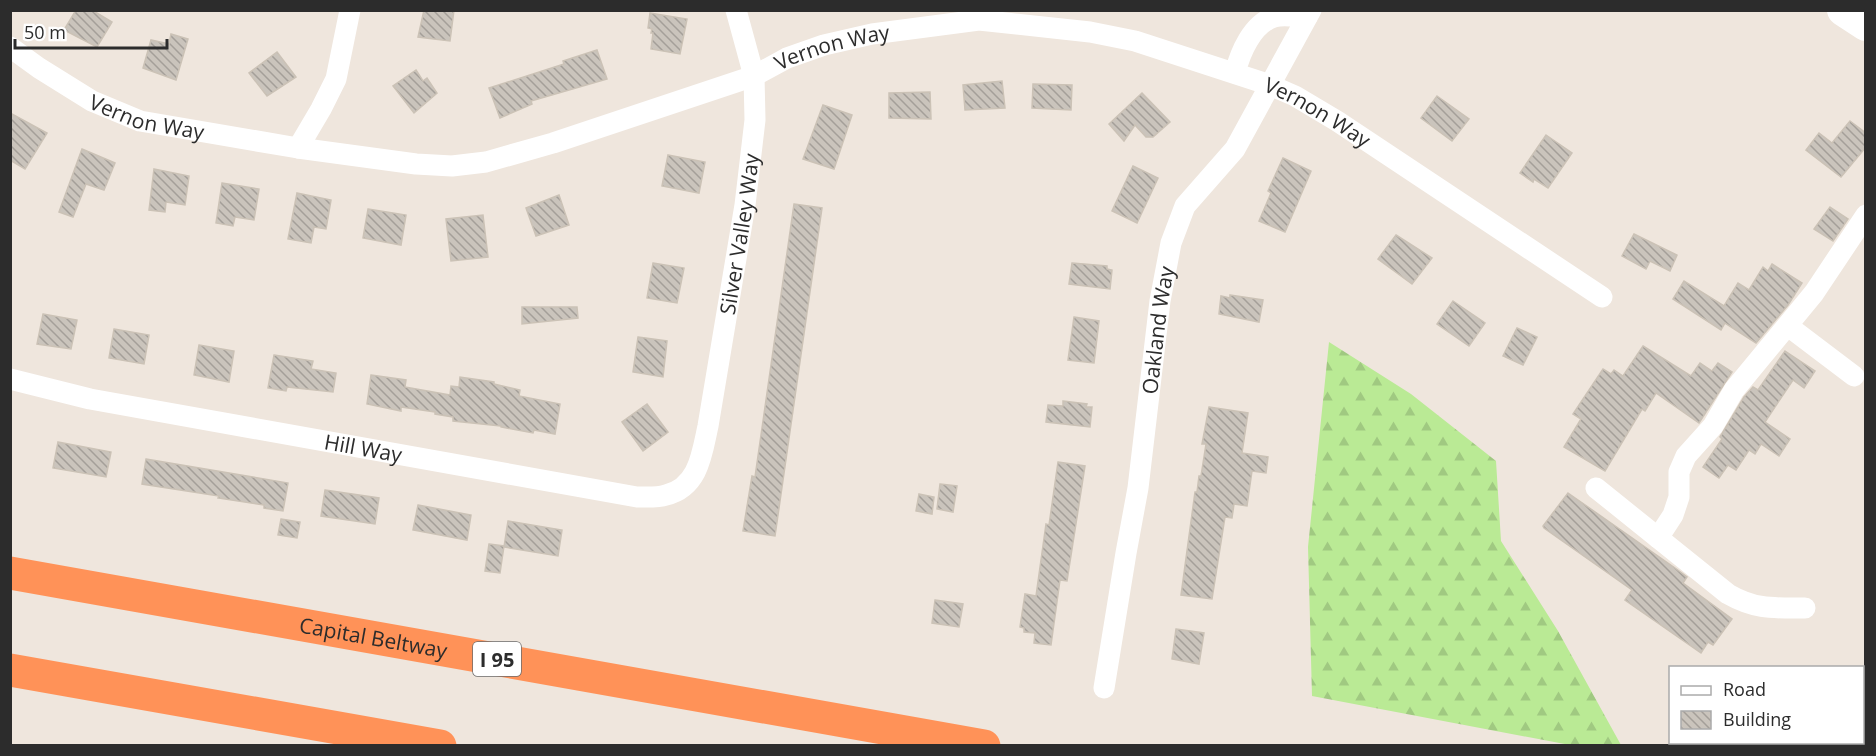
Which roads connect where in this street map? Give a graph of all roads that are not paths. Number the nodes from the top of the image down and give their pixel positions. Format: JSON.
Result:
{"nodes":[{"id":1,"x":350,"y":10,"type":"edge"},
{"id":2,"x":736,"y":10,"type":"edge"},
{"id":3,"x":1843,"y":10,"type":"edge"},
{"id":4,"x":1309,"y":14,"type":"edge"},
{"id":5,"x":980,"y":15,"type":"edge"},
{"id":6,"x":1866,"y":25,"type":"edge"},
{"id":7,"x":10,"y":47,"type":"edge"},
{"id":8,"x":1235,"y":73,"type":"junction"},
{"id":9,"x":754,"y":76,"type":"junction"},
{"id":10,"x":1270,"y":85,"type":"junction"},
{"id":11,"x":298,"y":148,"type":"junction"},
{"id":12,"x":1866,"y":215,"type":"edge"},
{"id":13,"x":1602,"y":297,"type":"dead end"},
{"id":14,"x":1788,"y":326,"type":"junction"},
{"id":15,"x":1854,"y":376,"type":"dead end"},
{"id":16,"x":10,"y":379,"type":"edge"},
{"id":17,"x":701,"y":459,"type":"joint"},
{"id":18,"x":1596,"y":488,"type":"dead end"},
{"id":19,"x":1658,"y":538,"type":"junction"},
{"id":20,"x":10,"y":573,"type":"edge"},
{"id":21,"x":1805,"y":608,"type":"dead end"},
{"id":22,"x":10,"y":670,"type":"edge"},
{"id":23,"x":1104,"y":688,"type":"dead end"},
{"id":24,"x":10,"y":694,"type":"edge"},
{"id":25,"x":267,"y":715,"type":"junction"},
{"id":26,"x":440,"y":746,"type":"edge"},
{"id":27,"x":984,"y":746,"type":"edge"}],
"edges":[{"from":1,"to":11,"type":"street"},
{"from":2,"to":9,"type":"street","name":"Silver Valley Way"},
{"from":3,"to":6,"type":"main road"},
{"from":4,"to":8,"type":"street"},
{"from":4,"to":10,"type":"street","name":"Oakland Way"},
{"from":5,"to":8,"type":"street","name":"Vernon Way"},
{"from":5,"to":9,"type":"street","name":"Vernon Way"},
{"from":7,"to":11,"type":"street","name":"Vernon Way"},
{"from":8,"to":10,"type":"street","name":"Vernon Way"},
{"from":9,"to":11,"type":"street","name":"Vernon Way"},
{"from":9,"to":17,"type":"street","name":"Silver Valley Way"},
{"from":10,"to":13,"type":"street","name":"Vernon Way"},
{"from":10,"to":23,"type":"street","name":"Oakland Way"},
{"from":12,"to":14,"type":"street"},
{"from":14,"to":15,"type":"street"},
{"from":14,"to":19,"type":"street"},
{"from":16,"to":17,"type":"street","name":"Hill Way"},
{"from":18,"to":19,"type":"street"},
{"from":19,"to":21,"type":"street"},
{"from":20,"to":27,"type":"highway","name":"Capital Beltway","number":"I 95"},
{"from":22,"to":25,"type":"highway"},
{"from":24,"to":25,"type":"highway"},
{"from":25,"to":26,"type":"highway"}]}
